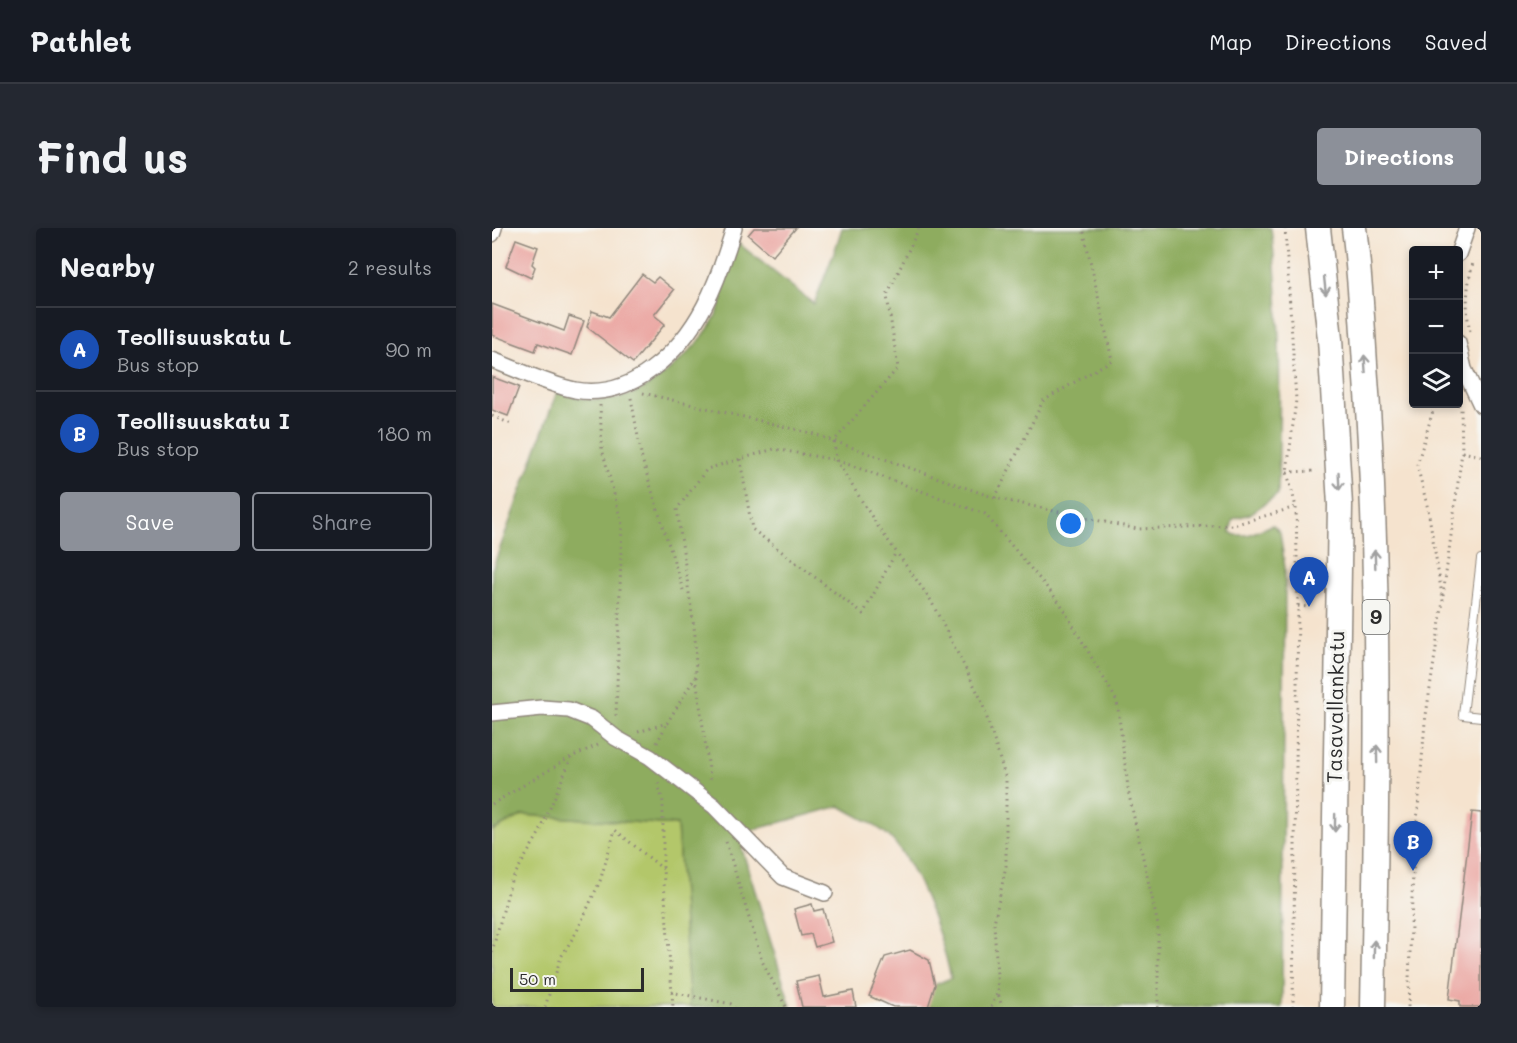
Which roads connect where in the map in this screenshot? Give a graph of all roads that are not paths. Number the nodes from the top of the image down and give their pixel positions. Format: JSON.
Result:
{"nodes":[{"id":1,"x":494,"y":228,"type":"edge"},
{"id":2,"x":734,"y":228,"type":"edge"},
{"id":3,"x":1318,"y":228,"type":"edge"},
{"id":4,"x":1354,"y":228,"type":"edge"},
{"id":5,"x":1467,"y":228,"type":"edge"},
{"id":6,"x":492,"y":234,"type":"edge"},
{"id":7,"x":1461,"y":246,"type":"edge"},
{"id":8,"x":1465,"y":338,"type":"edge"},
{"id":9,"x":492,"y":360,"type":"edge"},
{"id":10,"x":1481,"y":405,"type":"edge"},
{"id":11,"x":1481,"y":559,"type":"edge"},
{"id":12,"x":492,"y":713,"type":"edge"},
{"id":13,"x":1481,"y":717,"type":"edge"},
{"id":14,"x":825,"y":893,"type":"dead end"},
{"id":15,"x":1332,"y":1007,"type":"edge"},
{"id":16,"x":1373,"y":1007,"type":"edge"}],
"edges":[{"from":1,"to":6,"type":"street"},
{"from":2,"to":9,"type":"street"},
{"from":3,"to":15,"type":"main road","name":"Tasavallankatu","number":"9","one_way":true},
{"from":16,"to":4,"type":"main road","name":"Tasavallankatu","number":"9","one_way":true},
{"from":5,"to":7,"type":"street"},
{"from":8,"to":10,"type":"street"},
{"from":11,"to":13,"type":"lane"},
{"from":12,"to":14,"type":"street"}]}
